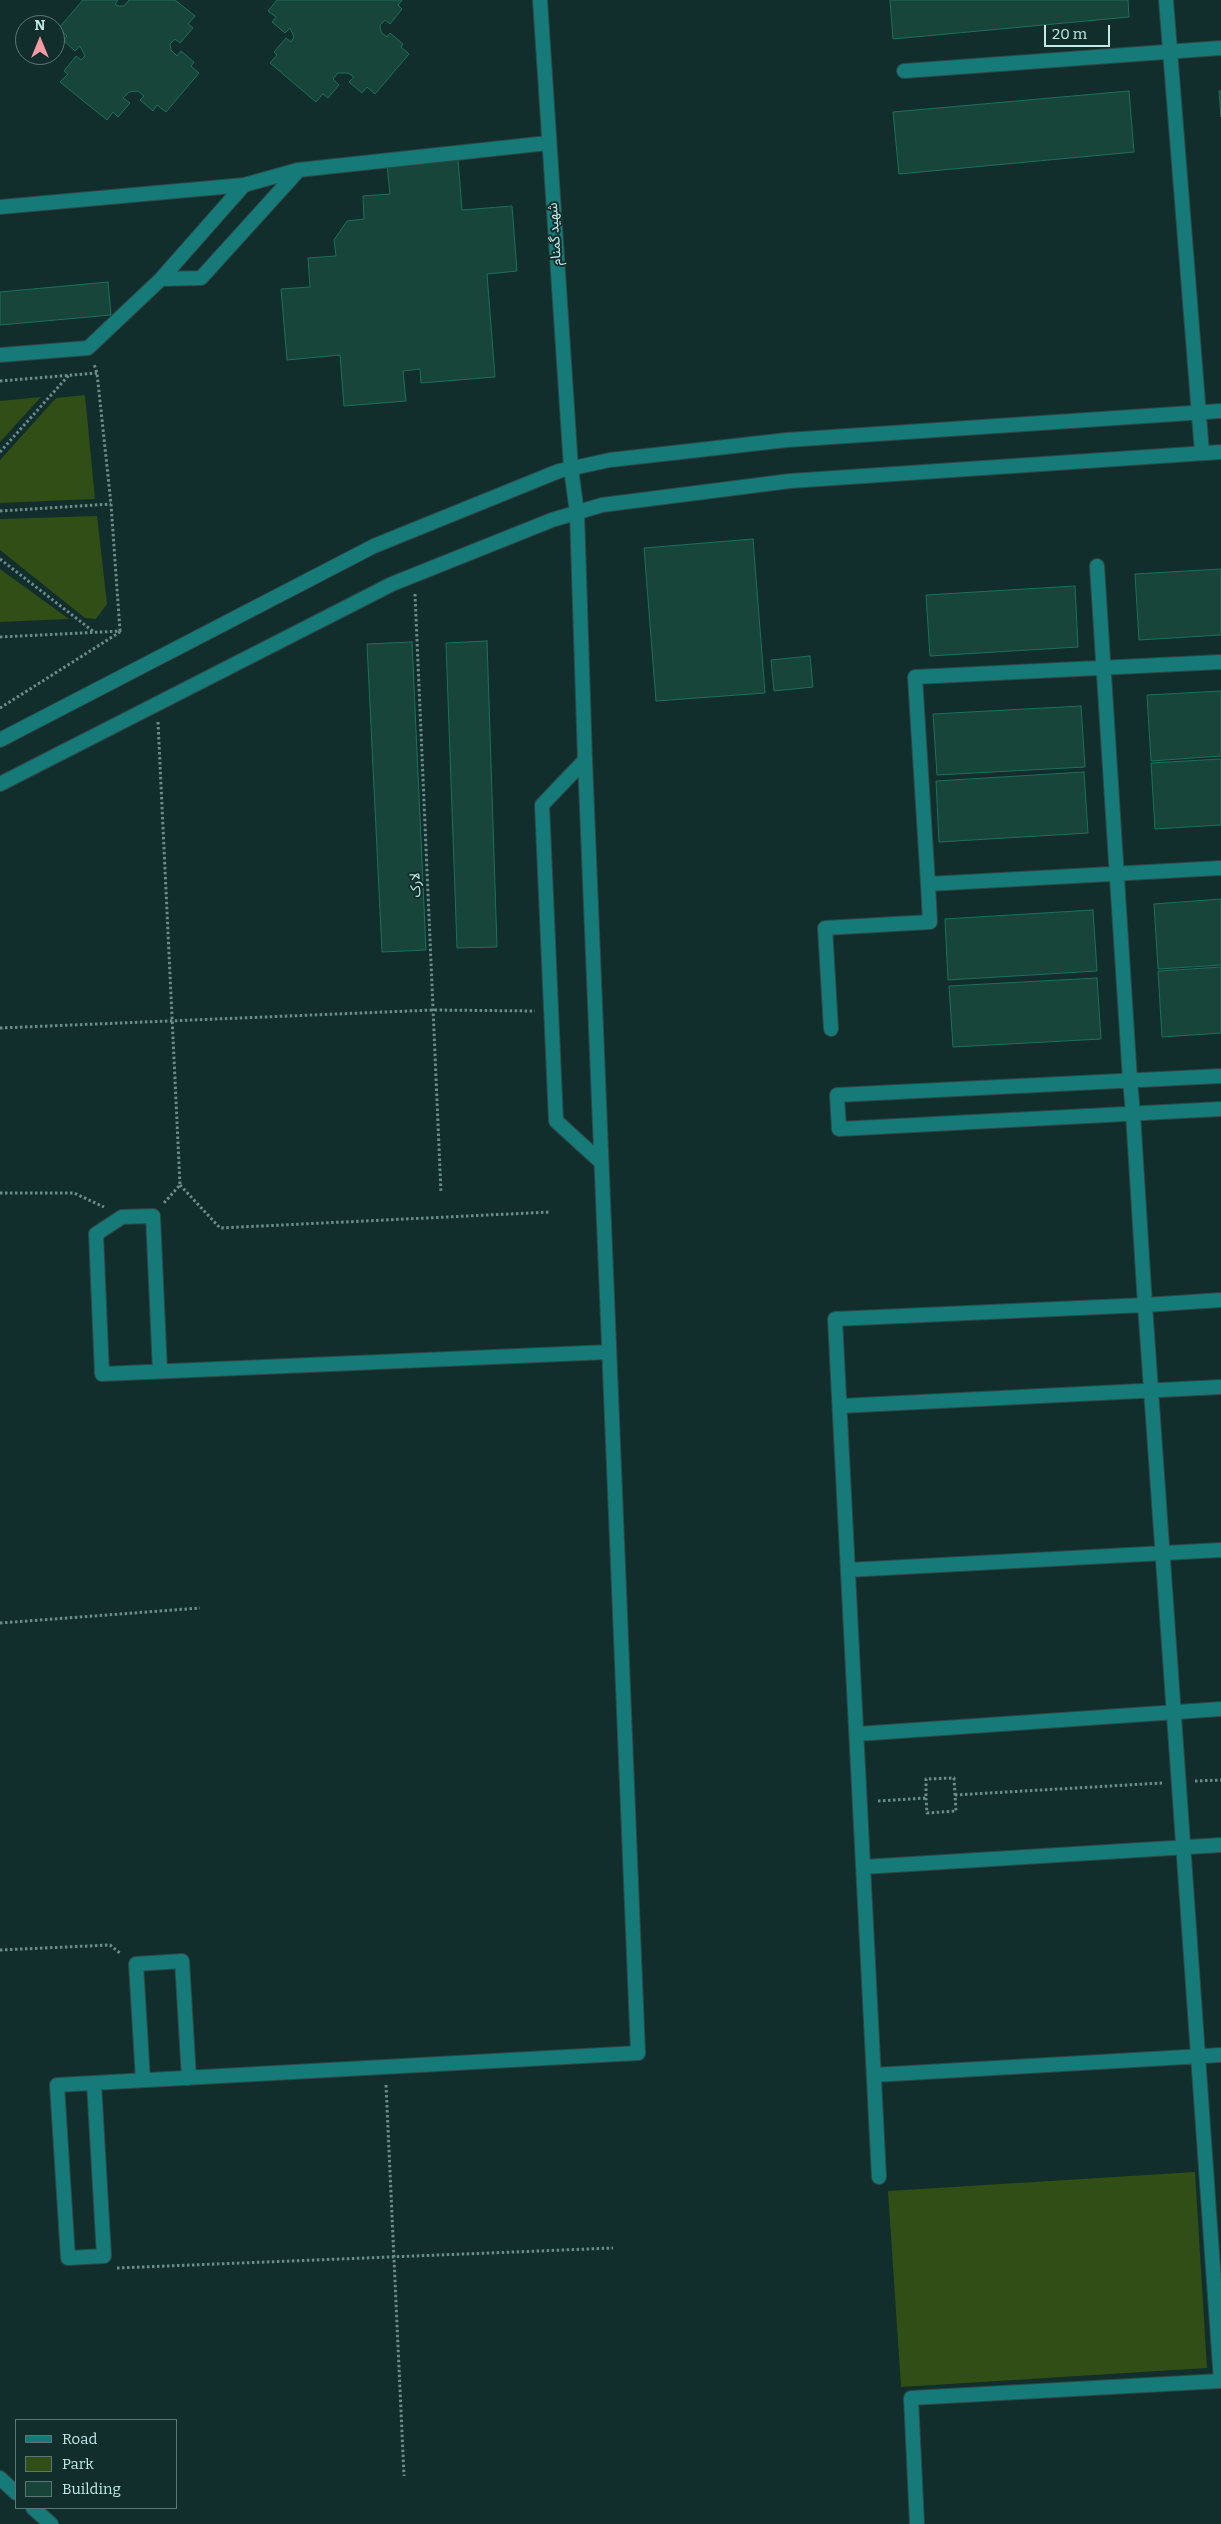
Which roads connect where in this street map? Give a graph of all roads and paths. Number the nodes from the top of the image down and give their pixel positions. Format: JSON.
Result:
{"nodes":[{"id":1,"x":540,"y":0,"type":"edge"},
{"id":2,"x":1166,"y":0,"type":"edge"},
{"id":3,"x":1221,"y":48,"type":"edge"},
{"id":4,"x":1170,"y":51,"type":"junction"},
{"id":5,"x":904,"y":71,"type":"dead end"},
{"id":6,"x":548,"y":143,"type":"junction"},
{"id":7,"x":298,"y":170,"type":"junction"},
{"id":8,"x":244,"y":185,"type":"junction"},
{"id":9,"x":0,"y":207,"type":"edge"},
{"id":10,"x":161,"y":279,"type":"junction"},
{"id":11,"x":88,"y":348,"type":"junction"},
{"id":12,"x":0,"y":356,"type":"edge"},
{"id":13,"x":97,"y":373,"type":"junction"},
{"id":14,"x":68,"y":375,"type":"junction"},
{"id":15,"x":0,"y":381,"type":"edge"},
{"id":16,"x":1221,"y":411,"type":"edge"},
{"id":17,"x":1198,"y":413,"type":"junction"},
{"id":18,"x":0,"y":452,"type":"edge"},
{"id":19,"x":1221,"y":452,"type":"edge"},
{"id":20,"x":1202,"y":453,"type":"junction"},
{"id":21,"x":571,"y":468,"type":"junction"},
{"id":22,"x":111,"y":504,"type":"junction"},
{"id":23,"x":0,"y":511,"type":"edge"},
{"id":24,"x":577,"y":513,"type":"junction"},
{"id":25,"x":0,"y":559,"type":"edge"},
{"id":26,"x":1097,"y":566,"type":"dead end"},
{"id":27,"x":414,"y":575,"type":"junction"},
{"id":28,"x":120,"y":631,"type":"junction"},
{"id":29,"x":95,"y":633,"type":"junction"},
{"id":30,"x":0,"y":637,"type":"edge"},
{"id":31,"x":1221,"y":662,"type":"edge"},
{"id":32,"x":1104,"y":668,"type":"junction"},
{"id":33,"x":157,"y":704,"type":"junction"},
{"id":34,"x":0,"y":708,"type":"edge"},
{"id":35,"x":0,"y":740,"type":"edge"},
{"id":36,"x":585,"y":760,"type":"junction"},
{"id":37,"x":0,"y":784,"type":"edge"},
{"id":38,"x":1221,"y":868,"type":"edge"},
{"id":39,"x":1117,"y":874,"type":"junction"},
{"id":40,"x":928,"y":884,"type":"junction"},
{"id":41,"x":433,"y":1010,"type":"junction"},
{"id":42,"x":551,"y":1011,"type":"junction"},
{"id":43,"x":172,"y":1020,"type":"junction"},
{"id":44,"x":0,"y":1028,"type":"edge"},
{"id":45,"x":831,"y":1029,"type":"dead end"},
{"id":46,"x":1221,"y":1076,"type":"edge"},
{"id":47,"x":1130,"y":1080,"type":"junction"},
{"id":48,"x":1221,"y":1109,"type":"edge"},
{"id":49,"x":1133,"y":1114,"type":"junction"},
{"id":50,"x":601,"y":1162,"type":"junction"},
{"id":51,"x":180,"y":1185,"type":"junction"},
{"id":52,"x":0,"y":1193,"type":"edge"},
{"id":53,"x":441,"y":1193,"type":"dead end"},
{"id":54,"x":550,"y":1212,"type":"dead end"},
{"id":55,"x":153,"y":1216,"type":"junction"},
{"id":56,"x":122,"y":1217,"type":"junction"},
{"id":57,"x":1221,"y":1300,"type":"edge"},
{"id":58,"x":1145,"y":1305,"type":"junction"},
{"id":59,"x":609,"y":1352,"type":"junction"},
{"id":60,"x":160,"y":1371,"type":"junction"},
{"id":61,"x":1221,"y":1387,"type":"edge"},
{"id":62,"x":1151,"y":1391,"type":"junction"},
{"id":63,"x":840,"y":1406,"type":"junction"},
{"id":64,"x":1221,"y":1550,"type":"edge"},
{"id":65,"x":1162,"y":1554,"type":"junction"},
{"id":66,"x":848,"y":1570,"type":"junction"},
{"id":67,"x":200,"y":1608,"type":"dead end"},
{"id":68,"x":0,"y":1622,"type":"edge"},
{"id":69,"x":1221,"y":1708,"type":"edge"},
{"id":70,"x":1174,"y":1712,"type":"junction"},
{"id":71,"x":856,"y":1734,"type":"junction"},
{"id":72,"x":1221,"y":1780,"type":"edge"},
{"id":73,"x":1178,"y":1782,"type":"junction"},
{"id":74,"x":955,"y":1795,"type":"junction"},
{"id":75,"x":926,"y":1798,"type":"junction"},
{"id":76,"x":860,"y":1802,"type":"junction"},
{"id":77,"x":1221,"y":1845,"type":"edge"},
{"id":78,"x":1183,"y":1847,"type":"junction"},
{"id":79,"x":863,"y":1867,"type":"junction"},
{"id":80,"x":0,"y":1950,"type":"edge"},
{"id":81,"x":124,"y":1956,"type":"dead end"},
{"id":82,"x":1221,"y":2055,"type":"edge"},
{"id":83,"x":1198,"y":2057,"type":"junction"},
{"id":84,"x":385,"y":2067,"type":"junction"},
{"id":85,"x":874,"y":2075,"type":"junction"},
{"id":86,"x":189,"y":2078,"type":"junction"},
{"id":87,"x":143,"y":2080,"type":"junction"},
{"id":88,"x":94,"y":2083,"type":"junction"},
{"id":89,"x":879,"y":2177,"type":"dead end"},
{"id":90,"x":613,"y":2248,"type":"dead end"},
{"id":91,"x":104,"y":2256,"type":"junction"},
{"id":92,"x":394,"y":2256,"type":"junction"},
{"id":93,"x":404,"y":2476,"type":"dead end"},
{"id":94,"x":0,"y":2478,"type":"edge"},
{"id":95,"x":15,"y":2492,"type":"edge"},
{"id":96,"x":34,"y":2509,"type":"edge"},
{"id":97,"x":51,"y":2524,"type":"edge"},
{"id":98,"x":917,"y":2524,"type":"edge"}],
"edges":[{"from":1,"to":6,"type":"street","name":"شهید گمنام"},
{"from":2,"to":4,"type":"street"},
{"from":3,"to":4,"type":"street"},
{"from":4,"to":5,"type":"street"},
{"from":4,"to":17,"type":"street"},
{"from":6,"to":7,"type":"street"},
{"from":6,"to":21,"type":"street","name":"شهید گمنام"},
{"from":7,"to":8,"type":"street"},
{"from":7,"to":10,"type":"street"},
{"from":8,"to":9,"type":"street"},
{"from":8,"to":10,"type":"street"},
{"from":10,"to":11,"type":"street"},
{"from":11,"to":12,"type":"street"},
{"from":11,"to":13,"type":"path"},
{"from":13,"to":14,"type":"path"},
{"from":13,"to":22,"type":"path"},
{"from":14,"to":15,"type":"path"},
{"from":14,"to":18,"type":"path"},
{"from":16,"to":17,"type":"street"},
{"from":17,"to":20,"type":"street"},
{"from":17,"to":21,"type":"street"},
{"from":19,"to":20,"type":"street"},
{"from":20,"to":24,"type":"street"},
{"from":21,"to":24,"type":"street","name":"شهید گمنام"},
{"from":21,"to":35,"type":"street"},
{"from":22,"to":23,"type":"path"},
{"from":22,"to":28,"type":"path"},
{"from":24,"to":27,"type":"street"},
{"from":24,"to":36,"type":"street","name":"شهید گمنام"},
{"from":25,"to":29,"type":"path"},
{"from":26,"to":32,"type":"street"},
{"from":27,"to":33,"type":"street"},
{"from":27,"to":41,"type":"path","name":"لارک"},
{"from":28,"to":29,"type":"path"},
{"from":28,"to":34,"type":"path"},
{"from":29,"to":30,"type":"path"},
{"from":31,"to":32,"type":"street"},
{"from":32,"to":39,"type":"street"},
{"from":32,"to":40,"type":"street"},
{"from":33,"to":37,"type":"street"},
{"from":33,"to":43,"type":"path"},
{"from":36,"to":42,"type":"street"},
{"from":36,"to":50,"type":"street","name":"شهید گمنام"},
{"from":38,"to":39,"type":"street"},
{"from":39,"to":40,"type":"street"},
{"from":39,"to":47,"type":"street"},
{"from":40,"to":45,"type":"street"},
{"from":41,"to":42,"type":"path"},
{"from":41,"to":43,"type":"path"},
{"from":41,"to":53,"type":"path","name":"لارک"},
{"from":42,"to":50,"type":"street"},
{"from":43,"to":44,"type":"path"},
{"from":43,"to":51,"type":"path"},
{"from":46,"to":47,"type":"street"},
{"from":47,"to":49,"type":"street"},
{"from":47,"to":49,"type":"street"},
{"from":48,"to":49,"type":"street"},
{"from":49,"to":58,"type":"street"},
{"from":50,"to":59,"type":"street","name":"شهید گمنام"},
{"from":51,"to":54,"type":"path"},
{"from":51,"to":55,"type":"path"},
{"from":52,"to":56,"type":"path"},
{"from":55,"to":56,"type":"street"},
{"from":55,"to":60,"type":"street"},
{"from":56,"to":60,"type":"street"},
{"from":57,"to":58,"type":"street"},
{"from":58,"to":62,"type":"street"},
{"from":58,"to":63,"type":"street"},
{"from":59,"to":60,"type":"street"},
{"from":59,"to":84,"type":"street","name":"شهید گمنام"},
{"from":61,"to":62,"type":"street"},
{"from":62,"to":63,"type":"street"},
{"from":62,"to":65,"type":"street"},
{"from":63,"to":66,"type":"street"},
{"from":64,"to":65,"type":"street"},
{"from":65,"to":66,"type":"street"},
{"from":65,"to":70,"type":"street"},
{"from":66,"to":71,"type":"street"},
{"from":67,"to":68,"type":"path"},
{"from":69,"to":70,"type":"street"},
{"from":70,"to":71,"type":"street"},
{"from":70,"to":73,"type":"street"},
{"from":71,"to":76,"type":"street"},
{"from":72,"to":73,"type":"path"},
{"from":73,"to":74,"type":"path"},
{"from":73,"to":78,"type":"street"},
{"from":74,"to":75,"type":"path"},
{"from":74,"to":75,"type":"path"},
{"from":75,"to":76,"type":"path"},
{"from":76,"to":79,"type":"street"},
{"from":77,"to":78,"type":"street"},
{"from":78,"to":79,"type":"street"},
{"from":78,"to":83,"type":"street"},
{"from":79,"to":85,"type":"street"},
{"from":80,"to":81,"type":"path"},
{"from":82,"to":83,"type":"street"},
{"from":83,"to":85,"type":"street"},
{"from":83,"to":98,"type":"street"},
{"from":84,"to":86,"type":"street"},
{"from":84,"to":92,"type":"path"},
{"from":85,"to":89,"type":"street"},
{"from":86,"to":87,"type":"street"},
{"from":86,"to":87,"type":"street"},
{"from":87,"to":88,"type":"street"},
{"from":88,"to":91,"type":"street"},
{"from":88,"to":91,"type":"street"},
{"from":90,"to":92,"type":"path"},
{"from":91,"to":92,"type":"path"},
{"from":92,"to":93,"type":"path"},
{"from":94,"to":95,"type":"street"},
{"from":96,"to":97,"type":"street"}]}
